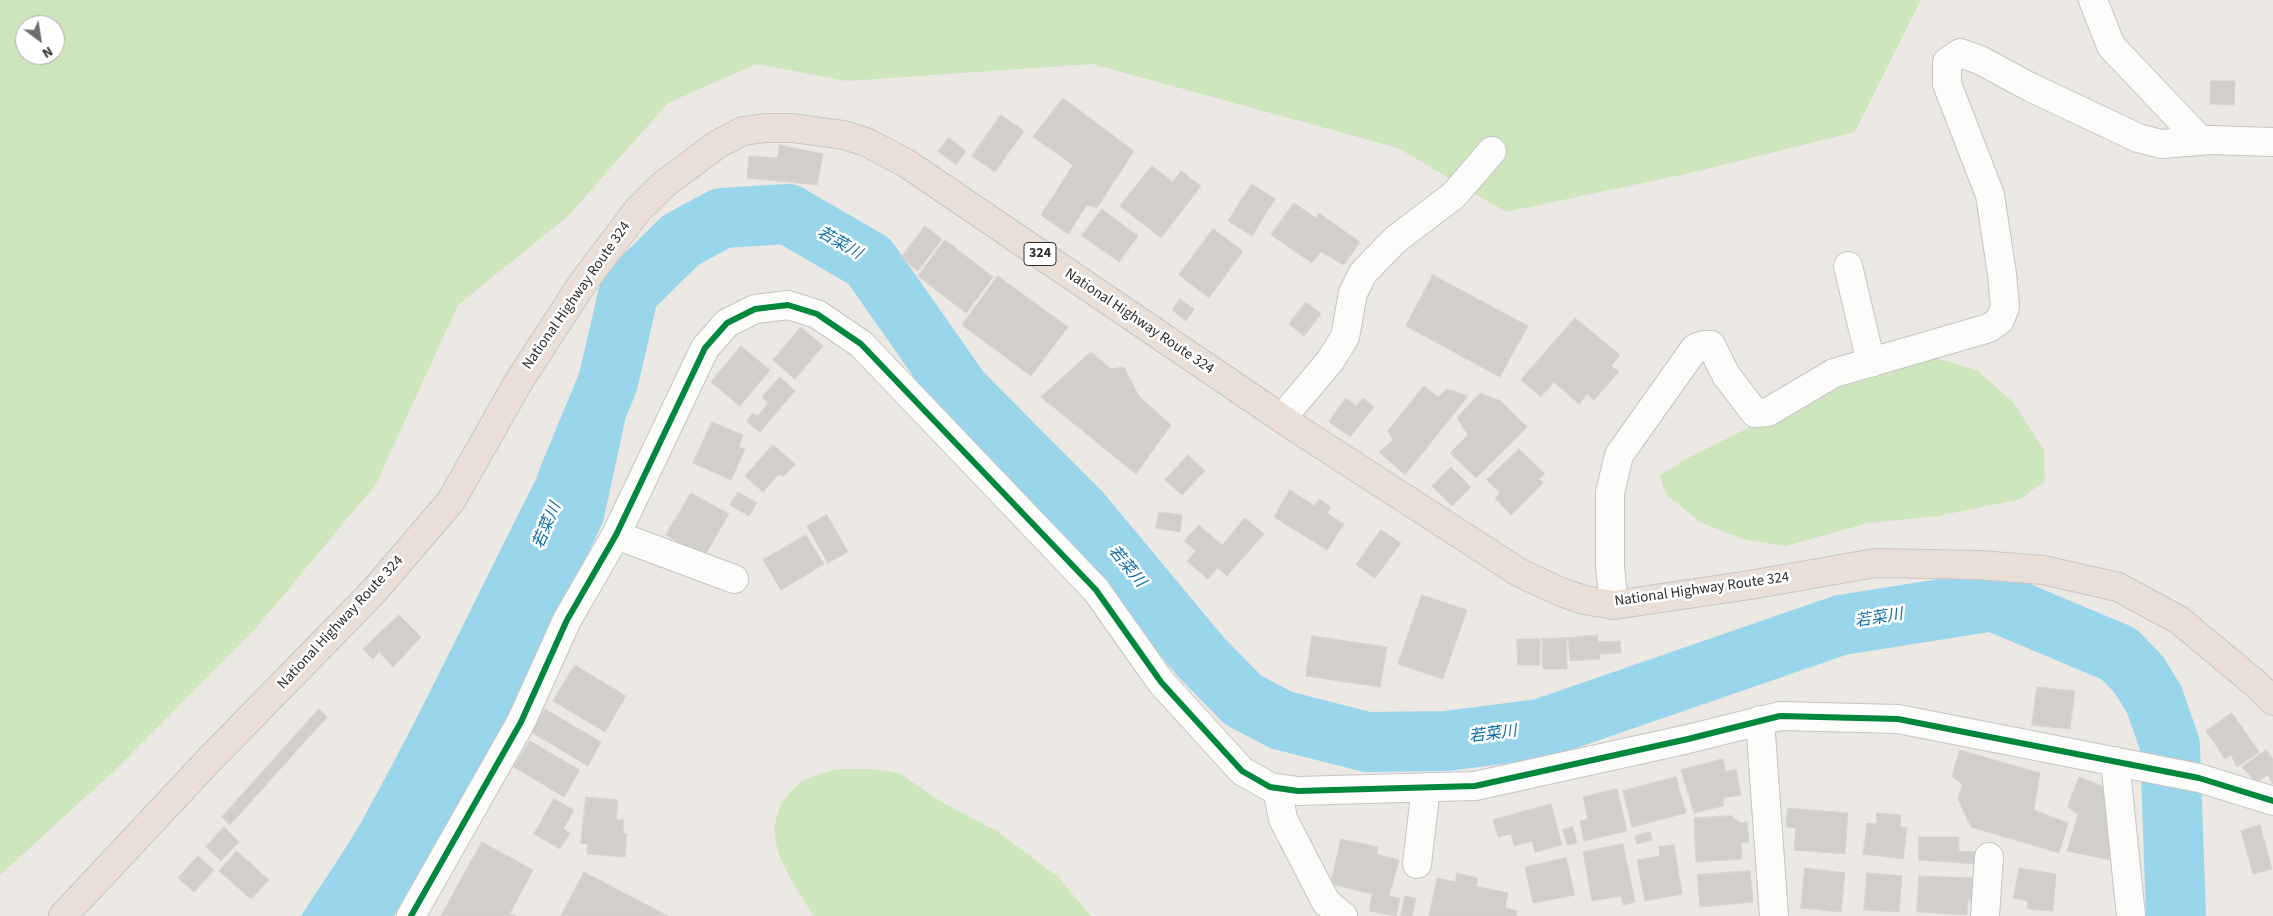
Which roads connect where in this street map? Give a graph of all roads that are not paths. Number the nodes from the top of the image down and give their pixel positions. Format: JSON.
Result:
{"nodes":[{"id":1,"x":2093,"y":0,"type":"edge"},
{"id":2,"x":2201,"y":141,"type":"junction"},
{"id":3,"x":2273,"y":142,"type":"edge"},
{"id":4,"x":1492,"y":151,"type":"dead end"},
{"id":5,"x":1848,"y":266,"type":"dead end"},
{"id":6,"x":1871,"y":363,"type":"junction"},
{"id":7,"x":1282,"y":418,"type":"junction"},
{"id":8,"x":616,"y":535,"type":"junction"},
{"id":9,"x":734,"y":579,"type":"dead end"},
{"id":10,"x":1614,"y":605,"type":"junction"},
{"id":11,"x":2273,"y":701,"type":"edge"},
{"id":12,"x":1760,"y":720,"type":"junction"},
{"id":13,"x":2120,"y":762,"type":"junction"},
{"id":14,"x":1426,"y":787,"type":"junction"},
{"id":15,"x":1277,"y":788,"type":"junction"},
{"id":16,"x":2273,"y":801,"type":"edge"},
{"id":17,"x":1989,"y":857,"type":"dead end"},
{"id":18,"x":1417,"y":864,"type":"dead end"},
{"id":19,"x":63,"y":916,"type":"edge"},
{"id":20,"x":412,"y":916,"type":"edge"},
{"id":21,"x":1343,"y":916,"type":"edge"},
{"id":22,"x":1774,"y":916,"type":"edge"},
{"id":23,"x":1985,"y":916,"type":"edge"},
{"id":24,"x":2131,"y":916,"type":"edge"}],
"edges":[{"from":1,"to":2,"type":"street"},
{"from":2,"to":3,"type":"street"},
{"from":2,"to":6,"type":"street"},
{"from":4,"to":7,"type":"street"},
{"from":5,"to":6,"type":"street"},
{"from":6,"to":10,"type":"street"},
{"from":7,"to":10,"type":"highway","name":"National Highway Route 324","number":"324"},
{"from":7,"to":19,"type":"highway","name":"National Highway Route 324","number":"324"},
{"from":8,"to":9,"type":"street"},
{"from":8,"to":15,"type":"street"},
{"from":8,"to":20,"type":"street"},
{"from":10,"to":11,"type":"highway","name":"National Highway Route 324","number":"324"},
{"from":12,"to":13,"type":"street"},
{"from":12,"to":14,"type":"street"},
{"from":12,"to":22,"type":"street"},
{"from":13,"to":16,"type":"street"},
{"from":13,"to":24,"type":"street"},
{"from":14,"to":15,"type":"street"},
{"from":14,"to":18,"type":"street"},
{"from":15,"to":21,"type":"street"},
{"from":17,"to":23,"type":"street"}]}
